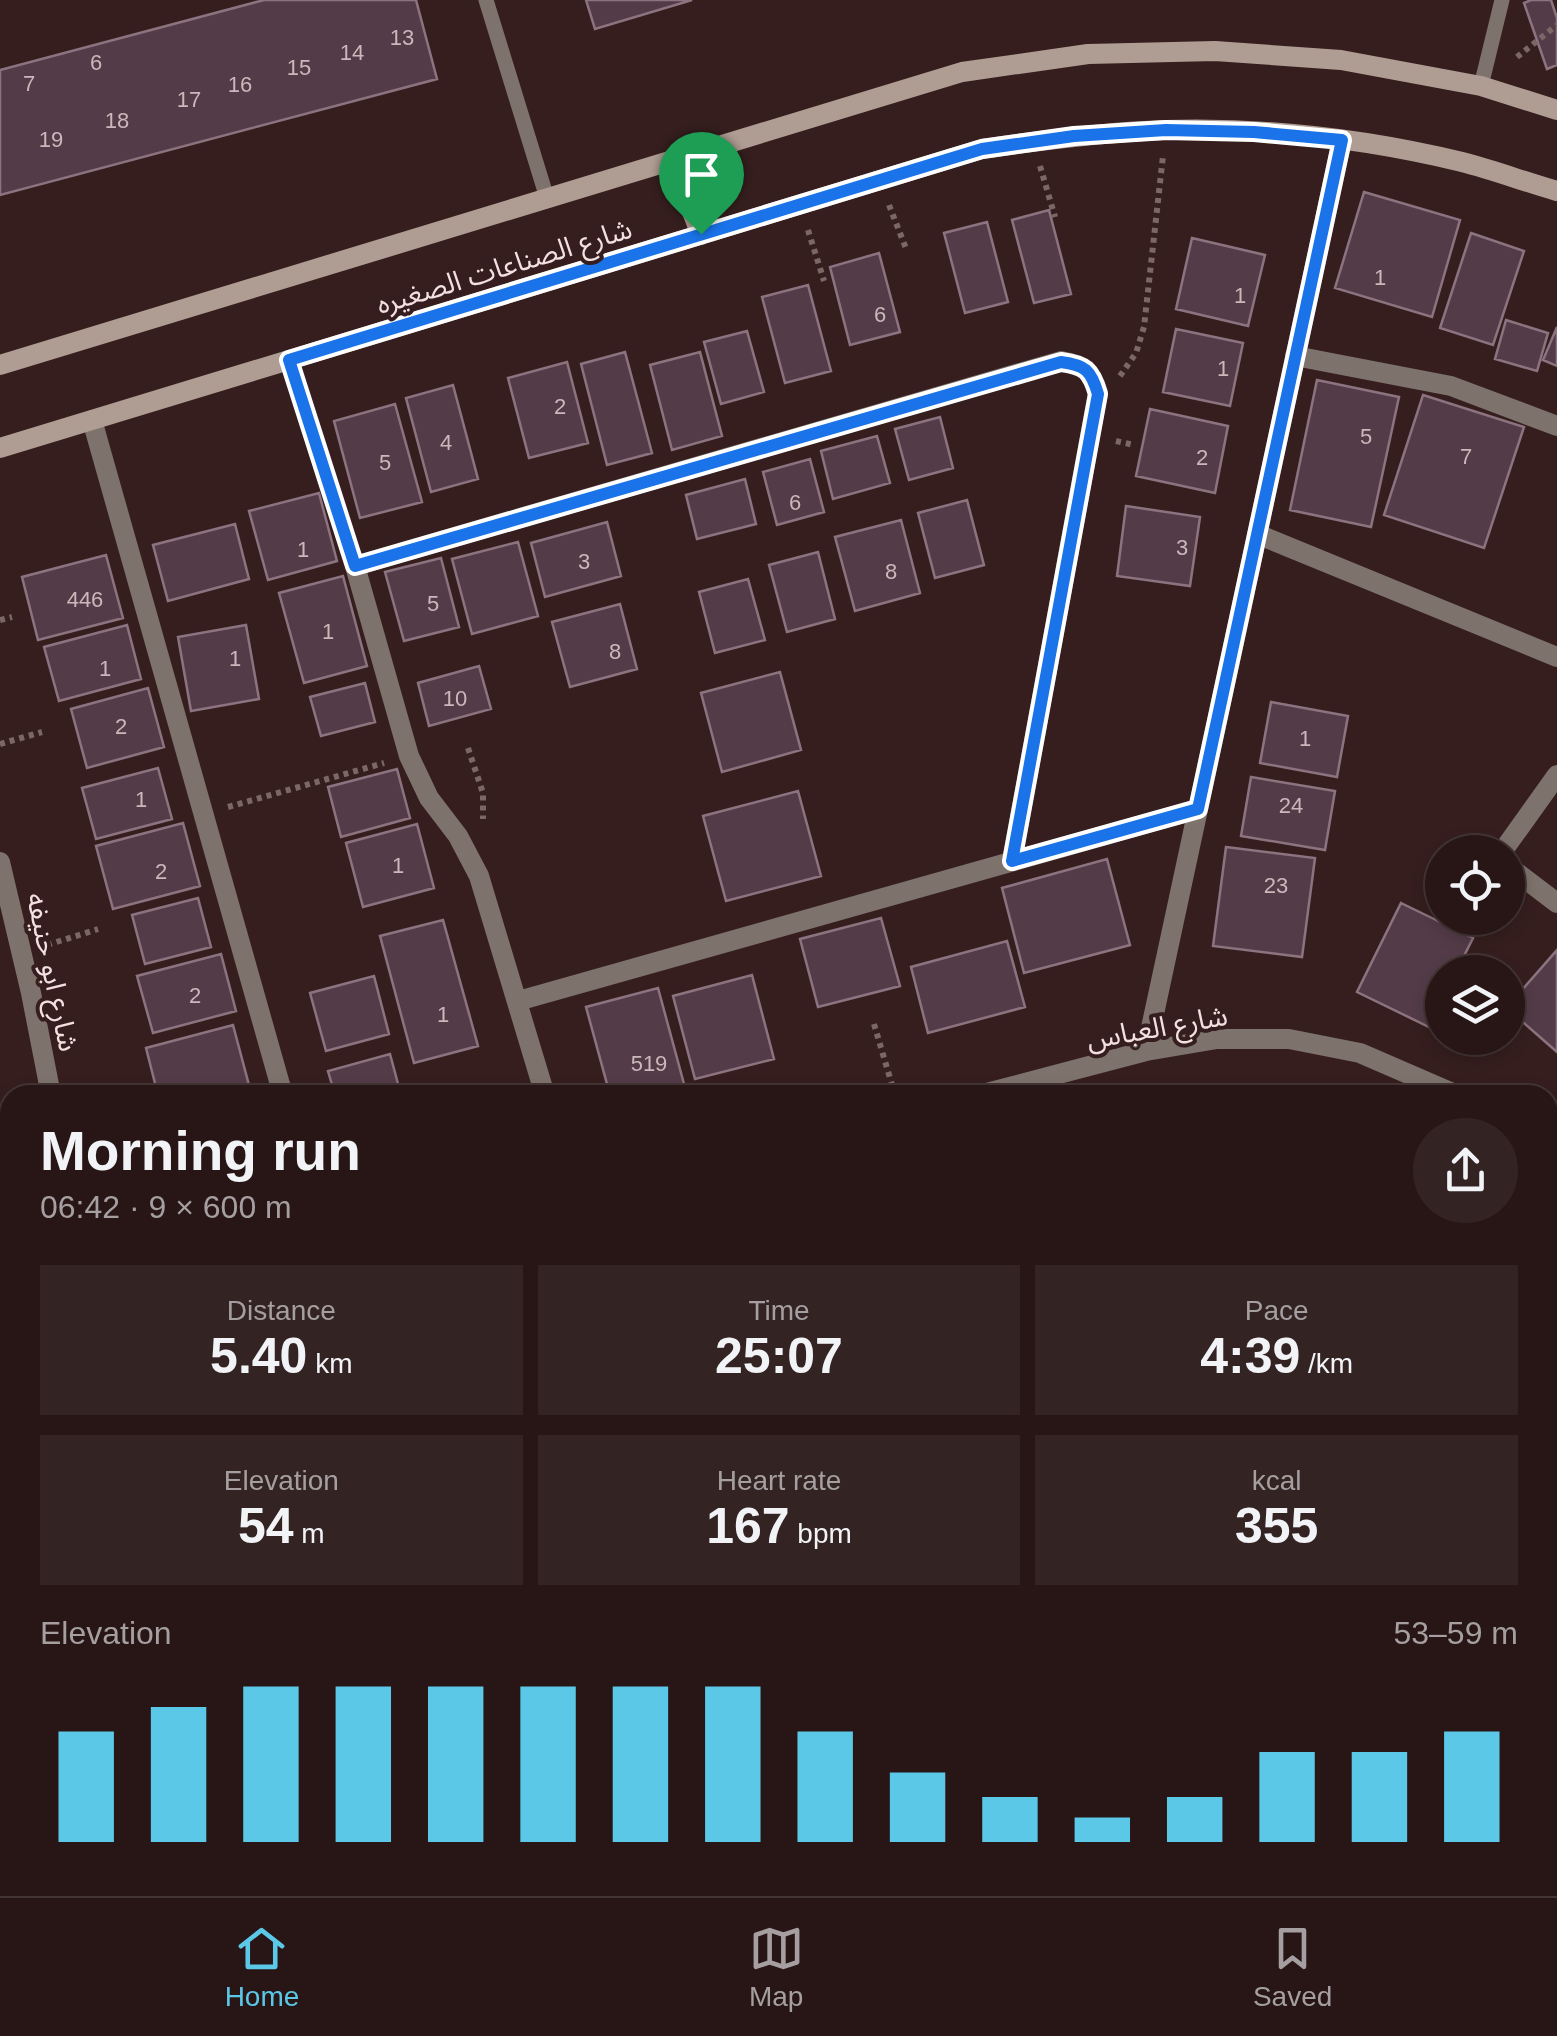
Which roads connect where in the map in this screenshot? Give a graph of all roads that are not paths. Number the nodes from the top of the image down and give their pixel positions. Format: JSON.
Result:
{"nodes":[{"id":1,"x":486,"y":0,"type":"edge"},
{"id":2,"x":1502,"y":0,"type":"edge"},
{"id":3,"x":1481,"y":86,"type":"junction"},
{"id":4,"x":1557,"y":110,"type":"edge"},
{"id":5,"x":1342,"y":140,"type":"junction"},
{"id":6,"x":672,"y":160,"type":"junction"},
{"id":7,"x":1557,"y":192,"type":"edge"},
{"id":8,"x":547,"y":198,"type":"junction"},
{"id":9,"x":701,"y":234,"type":"junction"},
{"id":10,"x":1295,"y":356,"type":"junction"},
{"id":11,"x":0,"y":364,"type":"edge"},
{"id":12,"x":92,"y":420,"type":"junction"},
{"id":13,"x":1557,"y":426,"type":"edge"},
{"id":14,"x":0,"y":448,"type":"edge"},
{"id":15,"x":1257,"y":534,"type":"junction"},
{"id":16,"x":1557,"y":656,"type":"edge"},
{"id":17,"x":1557,"y":775,"type":"edge"},
{"id":18,"x":1198,"y":809,"type":"junction"},
{"id":19,"x":1514,"y":835,"type":"edge"},
{"id":20,"x":1012,"y":861,"type":"junction"},
{"id":21,"x":0,"y":862,"type":"edge"},
{"id":22,"x":1525,"y":879,"type":"edge"},
{"id":23,"x":1557,"y":903,"type":"edge"},
{"id":24,"x":518,"y":1001,"type":"junction"},
{"id":25,"x":1146,"y":1051,"type":"junction"},
{"id":26,"x":49,"y":1085,"type":"edge"},
{"id":27,"x":281,"y":1085,"type":"edge"},
{"id":28,"x":543,"y":1085,"type":"edge"},
{"id":29,"x":1017,"y":1085,"type":"edge"},
{"id":30,"x":1434,"y":1085,"type":"edge"}],
"edges":[{"from":1,"to":8,"type":"lane"},
{"from":2,"to":3,"type":"lane"},
{"from":3,"to":4,"type":"street","name":"شارع الصناعات الصغيره"},
{"from":3,"to":6,"type":"street","name":"شارع الصناعات الصغيره"},
{"from":5,"to":7,"type":"street","name":"شارع الصناعات الصغيره"},
{"from":5,"to":9,"type":"street","name":"شارع الصناعات الصغيره"},
{"from":5,"to":10,"type":"street"},
{"from":6,"to":8,"type":"street","name":"شارع الصناعات الصغيره"},
{"from":6,"to":9,"type":"street"},
{"from":8,"to":11,"type":"street","name":"شارع الصناعات الصغيره"},
{"from":9,"to":12,"type":"street","name":"شارع الصناعات الصغيره"},
{"from":10,"to":13,"type":"street"},
{"from":10,"to":15,"type":"street"},
{"from":12,"to":14,"type":"street","name":"شارع الصناعات الصغيره"},
{"from":12,"to":27,"type":"street"},
{"from":15,"to":16,"type":"street"},
{"from":15,"to":18,"type":"street"},
{"from":17,"to":19,"type":"street"},
{"from":18,"to":20,"type":"street"},
{"from":18,"to":25,"type":"street"},
{"from":20,"to":24,"type":"street"},
{"from":20,"to":24,"type":"street"},
{"from":21,"to":26,"type":"street","name":"شارع ابو حنيفه"},
{"from":22,"to":23,"type":"street"},
{"from":24,"to":28,"type":"street"},
{"from":25,"to":29,"type":"street","name":"شارع العباس"},
{"from":25,"to":30,"type":"street","name":"شارع العباس"}]}
